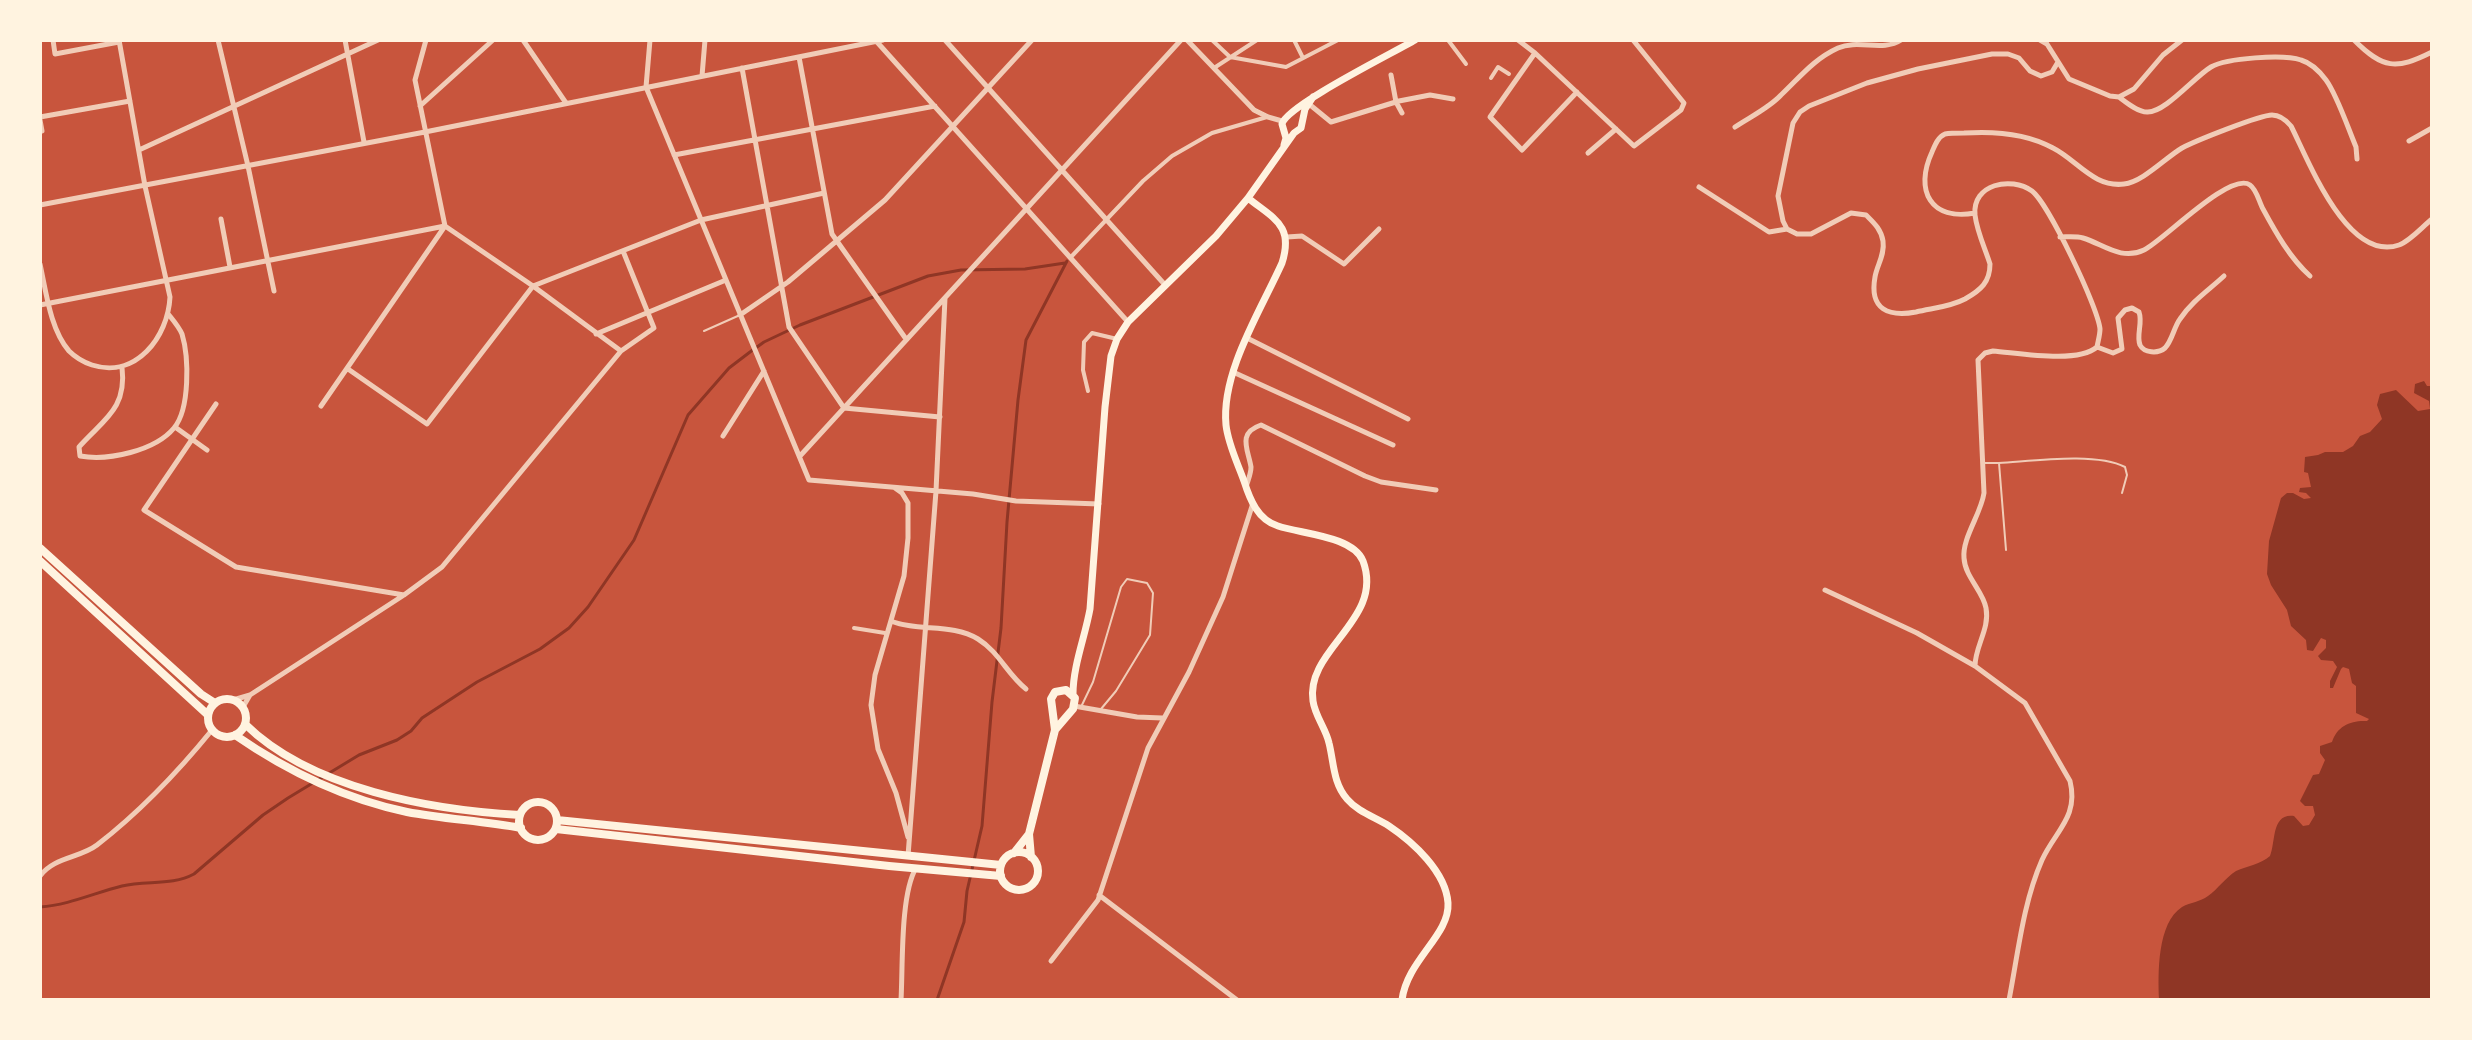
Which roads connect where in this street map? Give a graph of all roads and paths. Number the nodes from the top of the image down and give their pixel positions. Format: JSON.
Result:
{"nodes":[{"id":1,"x":53,"y":40,"type":"edge"},
{"id":2,"x":218,"y":40,"type":"edge"},
{"id":3,"x":345,"y":40,"type":"edge"},
{"id":4,"x":378,"y":40,"type":"edge"},
{"id":5,"x":426,"y":40,"type":"edge"},
{"id":6,"x":493,"y":40,"type":"edge"},
{"id":7,"x":523,"y":40,"type":"edge"},
{"id":8,"x":650,"y":40,"type":"edge"},
{"id":9,"x":705,"y":40,"type":"edge"},
{"id":10,"x":945,"y":40,"type":"edge"},
{"id":11,"x":1032,"y":40,"type":"edge"},
{"id":12,"x":1181,"y":40,"type":"edge"},
{"id":13,"x":1187,"y":40,"type":"edge"},
{"id":14,"x":1212,"y":40,"type":"edge"},
{"id":15,"x":1257,"y":40,"type":"edge"},
{"id":16,"x":1294,"y":40,"type":"edge"},
{"id":17,"x":1338,"y":40,"type":"edge"},
{"id":18,"x":1415,"y":40,"type":"edge"},
{"id":19,"x":1448,"y":40,"type":"edge"},
{"id":20,"x":1518,"y":40,"type":"edge"},
{"id":21,"x":1633,"y":40,"type":"edge"},
{"id":22,"x":1901,"y":40,"type":"edge"},
{"id":23,"x":2040,"y":40,"type":"edge"},
{"id":24,"x":2182,"y":40,"type":"edge"},
{"id":25,"x":2354,"y":40,"type":"edge"},
{"id":26,"x":119,"y":41,"type":"edge"},
{"id":27,"x":880,"y":41,"type":"edge"},
{"id":28,"x":2432,"y":52,"type":"edge"},
{"id":29,"x":1535,"y":53,"type":"junction"},
{"id":30,"x":347,"y":54,"type":"junction"},
{"id":31,"x":799,"y":57,"type":"junction"},
{"id":32,"x":1230,"y":57,"type":"junction"},
{"id":33,"x":1303,"y":58,"type":"junction"},
{"id":34,"x":2058,"y":62,"type":"junction"},
{"id":35,"x":1466,"y":64,"type":"dead end"},
{"id":36,"x":742,"y":69,"type":"junction"},
{"id":37,"x":1213,"y":69,"type":"junction"},
{"id":38,"x":1509,"y":74,"type":"dead end"},
{"id":39,"x":1391,"y":75,"type":"dead end"},
{"id":40,"x":702,"y":76,"type":"junction"},
{"id":41,"x":1491,"y":78,"type":"dead end"},
{"id":42,"x":646,"y":87,"type":"junction"},
{"id":43,"x":989,"y":88,"type":"junction"},
{"id":44,"x":1577,"y":92,"type":"junction"},
{"id":45,"x":1313,"y":97,"type":"junction"},
{"id":46,"x":2119,"y":97,"type":"junction"},
{"id":47,"x":1454,"y":99,"type":"dead end"},
{"id":48,"x":130,"y":101,"type":"junction"},
{"id":49,"x":1396,"y":102,"type":"junction"},
{"id":50,"x":566,"y":103,"type":"junction"},
{"id":51,"x":1309,"y":104,"type":"junction"},
{"id":52,"x":420,"y":106,"type":"junction"},
{"id":53,"x":935,"y":106,"type":"junction"},
{"id":54,"x":232,"y":107,"type":"junction"},
{"id":55,"x":1402,"y":113,"type":"dead end"},
{"id":56,"x":1288,"y":114,"type":"junction"},
{"id":57,"x":1268,"y":117,"type":"junction"},
{"id":58,"x":40,"y":118,"type":"edge"},
{"id":59,"x":1282,"y":121,"type":"junction"},
{"id":60,"x":1302,"y":122,"type":"junction"},
{"id":61,"x":953,"y":126,"type":"junction"},
{"id":62,"x":1735,"y":127,"type":"dead end"},
{"id":63,"x":812,"y":128,"type":"junction"},
{"id":64,"x":2432,"y":128,"type":"edge"},
{"id":65,"x":1284,"y":129,"type":"junction"},
{"id":66,"x":1616,"y":129,"type":"junction"},
{"id":67,"x":40,"y":131,"type":"edge"},
{"id":68,"x":424,"y":132,"type":"junction"},
{"id":69,"x":1294,"y":134,"type":"junction"},
{"id":70,"x":755,"y":139,"type":"junction"},
{"id":71,"x":2409,"y":141,"type":"dead end"},
{"id":72,"x":364,"y":142,"type":"junction"},
{"id":73,"x":1283,"y":148,"type":"junction"},
{"id":74,"x":139,"y":150,"type":"junction"},
{"id":75,"x":1588,"y":153,"type":"dead end"},
{"id":76,"x":675,"y":155,"type":"junction"},
{"id":77,"x":2357,"y":159,"type":"dead end"},
{"id":78,"x":248,"y":166,"type":"junction"},
{"id":79,"x":1062,"y":169,"type":"junction"},
{"id":80,"x":145,"y":186,"type":"junction"},
{"id":81,"x":1699,"y":187,"type":"dead end"},
{"id":82,"x":824,"y":194,"type":"junction"},
{"id":83,"x":1248,"y":198,"type":"junction"},
{"id":84,"x":40,"y":205,"type":"edge"},
{"id":85,"x":768,"y":206,"type":"junction"},
{"id":86,"x":1026,"y":207,"type":"junction"},
{"id":87,"x":1975,"y":213,"type":"junction"},
{"id":88,"x":221,"y":219,"type":"dead end"},
{"id":89,"x":2432,"y":219,"type":"edge"},
{"id":90,"x":701,"y":220,"type":"junction"},
{"id":91,"x":1107,"y":221,"type":"junction"},
{"id":92,"x":445,"y":226,"type":"junction"},
{"id":93,"x":1379,"y":229,"type":"dead end"},
{"id":94,"x":1788,"y":229,"type":"junction"},
{"id":95,"x":1287,"y":237,"type":"junction"},
{"id":96,"x":2060,"y":237,"type":"junction"},
{"id":97,"x":836,"y":241,"type":"junction"},
{"id":98,"x":623,"y":251,"type":"junction"},
{"id":99,"x":1071,"y":257,"type":"junction"},
{"id":100,"x":269,"y":259,"type":"junction"},
{"id":101,"x":40,"y":264,"type":"edge"},
{"id":102,"x":230,"y":267,"type":"junction"},
{"id":103,"x":2224,"y":276,"type":"dead end"},
{"id":104,"x":2310,"y":276,"type":"dead end"},
{"id":105,"x":166,"y":280,"type":"junction"},
{"id":106,"x":726,"y":280,"type":"junction"},
{"id":107,"x":782,"y":285,"type":"junction"},
{"id":108,"x":533,"y":286,"type":"junction"},
{"id":109,"x":1166,"y":286,"type":"junction"},
{"id":110,"x":274,"y":291,"type":"dead end"},
{"id":111,"x":945,"y":298,"type":"junction"},
{"id":112,"x":49,"y":303,"type":"junction"},
{"id":113,"x":40,"y":305,"type":"edge"},
{"id":114,"x":648,"y":313,"type":"junction"},
{"id":115,"x":169,"y":315,"type":"junction"},
{"id":116,"x":740,"y":315,"type":"junction"},
{"id":117,"x":1128,"y":322,"type":"junction"},
{"id":118,"x":704,"y":331,"type":"dead end"},
{"id":119,"x":596,"y":334,"type":"junction"},
{"id":120,"x":1247,"y":338,"type":"junction"},
{"id":121,"x":906,"y":339,"type":"junction"},
{"id":122,"x":1117,"y":339,"type":"junction"},
{"id":123,"x":2097,"y":347,"type":"junction"},
{"id":124,"x":621,"y":351,"type":"junction"},
{"id":125,"x":122,"y":367,"type":"junction"},
{"id":126,"x":348,"y":369,"type":"junction"},
{"id":127,"x":764,"y":370,"type":"junction"},
{"id":128,"x":1233,"y":372,"type":"junction"},
{"id":129,"x":1088,"y":391,"type":"dead end"},
{"id":130,"x":216,"y":404,"type":"dead end"},
{"id":131,"x":321,"y":406,"type":"dead end"},
{"id":132,"x":844,"y":408,"type":"junction"},
{"id":133,"x":940,"y":417,"type":"junction"},
{"id":134,"x":1408,"y":419,"type":"dead end"},
{"id":135,"x":175,"y":427,"type":"junction"},
{"id":136,"x":723,"y":436,"type":"dead end"},
{"id":137,"x":192,"y":440,"type":"junction"},
{"id":138,"x":1393,"y":445,"type":"dead end"},
{"id":139,"x":207,"y":450,"type":"dead end"},
{"id":140,"x":800,"y":456,"type":"junction"},
{"id":141,"x":1999,"y":463,"type":"junction"},
{"id":142,"x":1982,"y":464,"type":"junction"},
{"id":143,"x":1246,"y":487,"type":"junction"},
{"id":144,"x":895,"y":488,"type":"junction"},
{"id":145,"x":1436,"y":490,"type":"dead end"},
{"id":146,"x":936,"y":491,"type":"junction"},
{"id":147,"x":2122,"y":494,"type":"dead end"},
{"id":148,"x":1253,"y":503,"type":"junction"},
{"id":149,"x":1099,"y":504,"type":"junction"},
{"id":150,"x":40,"y":548,"type":"edge"},
{"id":151,"x":2006,"y":550,"type":"dead end"},
{"id":152,"x":40,"y":561,"type":"edge"},
{"id":153,"x":1825,"y":590,"type":"dead end"},
{"id":154,"x":404,"y":595,"type":"junction"},
{"id":155,"x":891,"y":621,"type":"junction"},
{"id":156,"x":926,"y":627,"type":"junction"},
{"id":157,"x":854,"y":628,"type":"dead end"},
{"id":158,"x":885,"y":633,"type":"dead end"},
{"id":159,"x":1976,"y":666,"type":"junction"},
{"id":160,"x":1073,"y":679,"type":"junction"},
{"id":161,"x":1026,"y":689,"type":"dead end"},
{"id":162,"x":1062,"y":689,"type":"junction"},
{"id":163,"x":1073,"y":694,"type":"junction"},
{"id":164,"x":250,"y":695,"type":"junction"},
{"id":165,"x":233,"y":700,"type":"junction"},
{"id":166,"x":215,"y":703,"type":"junction"},
{"id":167,"x":1078,"y":706,"type":"junction"},
{"id":168,"x":243,"y":707,"type":"junction"},
{"id":169,"x":1053,"y":710,"type":"junction"},
{"id":170,"x":1100,"y":711,"type":"junction"},
{"id":171,"x":1067,"y":714,"type":"junction"},
{"id":172,"x":208,"y":715,"type":"junction"},
{"id":173,"x":1162,"y":718,"type":"junction"},
{"id":174,"x":245,"y":724,"type":"junction"},
{"id":175,"x":212,"y":730,"type":"junction"},
{"id":176,"x":1055,"y":730,"type":"junction"},
{"id":177,"x":236,"y":735,"type":"junction"},
{"id":178,"x":520,"y":815,"type":"junction"},
{"id":179,"x":556,"y":824,"type":"junction"},
{"id":180,"x":521,"y":828,"type":"junction"},
{"id":181,"x":1029,"y":834,"type":"junction"},
{"id":182,"x":1014,"y":853,"type":"junction"},
{"id":183,"x":908,"y":856,"type":"junction"},
{"id":184,"x":1031,"y":857,"type":"junction"},
{"id":185,"x":1001,"y":866,"type":"junction"},
{"id":186,"x":916,"y":868,"type":"junction"},
{"id":187,"x":40,"y":876,"type":"edge"},
{"id":188,"x":1001,"y":876,"type":"junction"},
{"id":189,"x":1099,"y":895,"type":"junction"},
{"id":190,"x":1051,"y":961,"type":"dead end"},
{"id":191,"x":901,"y":999,"type":"edge"},
{"id":192,"x":1237,"y":999,"type":"edge"},
{"id":193,"x":1402,"y":999,"type":"edge"},
{"id":194,"x":2009,"y":999,"type":"edge"}],
"edges":[{"from":1,"to":26,"type":"street"},
{"from":2,"to":54,"type":"street"},
{"from":3,"to":30,"type":"street"},
{"from":4,"to":30,"type":"street"},
{"from":5,"to":52,"type":"street"},
{"from":6,"to":52,"type":"street"},
{"from":7,"to":50,"type":"street"},
{"from":8,"to":42,"type":"street"},
{"from":9,"to":40,"type":"street"},
{"from":10,"to":43,"type":"street"},
{"from":11,"to":43,"type":"street"},
{"from":12,"to":79,"type":"street"},
{"from":13,"to":37,"type":"street"},
{"from":14,"to":32,"type":"street"},
{"from":15,"to":32,"type":"street"},
{"from":16,"to":33,"type":"street"},
{"from":17,"to":33,"type":"street"},
{"from":18,"to":45,"type":"main road"},
{"from":19,"to":35,"type":"street"},
{"from":20,"to":29,"type":"street"},
{"from":21,"to":66,"type":"street"},
{"from":22,"to":62,"type":"street"},
{"from":23,"to":34,"type":"street"},
{"from":24,"to":46,"type":"street"},
{"from":25,"to":28,"type":"street"},
{"from":26,"to":48,"type":"street"},
{"from":27,"to":31,"type":"street"},
{"from":27,"to":53,"type":"street"},
{"from":29,"to":44,"type":"street"},
{"from":29,"to":44,"type":"street"},
{"from":30,"to":54,"type":"street"},
{"from":30,"to":72,"type":"street"},
{"from":31,"to":36,"type":"street"},
{"from":31,"to":63,"type":"street"},
{"from":32,"to":33,"type":"street"},
{"from":32,"to":37,"type":"street"},
{"from":34,"to":46,"type":"street"},
{"from":34,"to":94,"type":"street"},
{"from":36,"to":40,"type":"street"},
{"from":36,"to":70,"type":"street"},
{"from":37,"to":57,"type":"street"},
{"from":38,"to":41,"type":"street"},
{"from":39,"to":49,"type":"street"},
{"from":40,"to":42,"type":"street"},
{"from":42,"to":50,"type":"street"},
{"from":42,"to":76,"type":"street"},
{"from":43,"to":61,"type":"street"},
{"from":43,"to":79,"type":"street"},
{"from":44,"to":66,"type":"street"},
{"from":45,"to":51,"type":"main road"},
{"from":45,"to":56,"type":"main road"},
{"from":46,"to":77,"type":"street"},
{"from":47,"to":49,"type":"street"},
{"from":48,"to":58,"type":"street"},
{"from":48,"to":74,"type":"street"},
{"from":49,"to":51,"type":"street"},
{"from":49,"to":55,"type":"street"},
{"from":50,"to":68,"type":"street"},
{"from":51,"to":60,"type":"main road"},
{"from":52,"to":68,"type":"street"},
{"from":53,"to":61,"type":"street"},
{"from":53,"to":63,"type":"street"},
{"from":54,"to":74,"type":"street"},
{"from":54,"to":78,"type":"street"},
{"from":56,"to":59,"type":"main road"},
{"from":56,"to":60,"type":"main road"},
{"from":57,"to":59,"type":"street"},
{"from":57,"to":91,"type":"street"},
{"from":58,"to":67,"type":"street"},
{"from":59,"to":65,"type":"main road"},
{"from":60,"to":69,"type":"main road"},
{"from":61,"to":86,"type":"street"},
{"from":61,"to":97,"type":"street"},
{"from":63,"to":70,"type":"street"},
{"from":63,"to":82,"type":"street"},
{"from":64,"to":71,"type":"street"},
{"from":65,"to":69,"type":"main road"},
{"from":65,"to":73,"type":"main road"},
{"from":66,"to":75,"type":"street"},
{"from":68,"to":72,"type":"street"},
{"from":68,"to":92,"type":"street"},
{"from":69,"to":73,"type":"main road"},
{"from":70,"to":76,"type":"street"},
{"from":70,"to":85,"type":"street"},
{"from":72,"to":78,"type":"street"},
{"from":73,"to":83,"type":"main road"},
{"from":74,"to":80,"type":"street"},
{"from":76,"to":90,"type":"street"},
{"from":78,"to":80,"type":"street"},
{"from":78,"to":100,"type":"street"},
{"from":79,"to":86,"type":"street"},
{"from":79,"to":91,"type":"street"},
{"from":80,"to":84,"type":"street"},
{"from":80,"to":105,"type":"street"},
{"from":81,"to":94,"type":"street"},
{"from":82,"to":85,"type":"street"},
{"from":82,"to":97,"type":"street"},
{"from":83,"to":95,"type":"main road"},
{"from":83,"to":109,"type":"main road"},
{"from":85,"to":90,"type":"street"},
{"from":85,"to":107,"type":"street"},
{"from":86,"to":99,"type":"street"},
{"from":86,"to":111,"type":"street"},
{"from":87,"to":89,"type":"street"},
{"from":87,"to":94,"type":"street"},
{"from":87,"to":96,"type":"street"},
{"from":88,"to":102,"type":"street"},
{"from":90,"to":98,"type":"street"},
{"from":90,"to":106,"type":"street"},
{"from":91,"to":99,"type":"street"},
{"from":91,"to":109,"type":"street"},
{"from":92,"to":100,"type":"street"},
{"from":92,"to":108,"type":"street"},
{"from":92,"to":126,"type":"street"},
{"from":93,"to":95,"type":"street"},
{"from":95,"to":120,"type":"main road"},
{"from":96,"to":104,"type":"street"},
{"from":96,"to":123,"type":"street"},
{"from":97,"to":107,"type":"street"},
{"from":97,"to":121,"type":"street"},
{"from":98,"to":108,"type":"street"},
{"from":98,"to":114,"type":"street"},
{"from":99,"to":117,"type":"street"},
{"from":100,"to":102,"type":"street"},
{"from":100,"to":110,"type":"street"},
{"from":101,"to":112,"type":"street"},
{"from":102,"to":105,"type":"street"},
{"from":103,"to":123,"type":"street"},
{"from":105,"to":112,"type":"street"},
{"from":105,"to":115,"type":"street"},
{"from":106,"to":114,"type":"street"},
{"from":106,"to":116,"type":"street"},
{"from":107,"to":116,"type":"street"},
{"from":107,"to":132,"type":"street"},
{"from":108,"to":119,"type":"street"},
{"from":108,"to":126,"type":"street"},
{"from":109,"to":117,"type":"main road"},
{"from":111,"to":121,"type":"street"},
{"from":111,"to":133,"type":"street"},
{"from":112,"to":113,"type":"street"},
{"from":112,"to":125,"type":"street"},
{"from":114,"to":119,"type":"street"},
{"from":114,"to":124,"type":"street"},
{"from":115,"to":125,"type":"street"},
{"from":115,"to":135,"type":"street"},
{"from":116,"to":118,"type":"lane"},
{"from":116,"to":127,"type":"street"},
{"from":117,"to":122,"type":"main road"},
{"from":119,"to":124,"type":"street"},
{"from":120,"to":128,"type":"main road"},
{"from":120,"to":134,"type":"street"},
{"from":121,"to":132,"type":"street"},
{"from":122,"to":129,"type":"street"},
{"from":122,"to":149,"type":"main road"},
{"from":123,"to":142,"type":"street"},
{"from":124,"to":154,"type":"street"},
{"from":125,"to":135,"type":"street"},
{"from":126,"to":131,"type":"street"},
{"from":127,"to":136,"type":"street"},
{"from":127,"to":140,"type":"street"},
{"from":128,"to":138,"type":"street"},
{"from":128,"to":143,"type":"main road"},
{"from":130,"to":137,"type":"street"},
{"from":132,"to":133,"type":"street"},
{"from":132,"to":140,"type":"street"},
{"from":133,"to":146,"type":"street"},
{"from":135,"to":137,"type":"street"},
{"from":137,"to":139,"type":"street"},
{"from":137,"to":154,"type":"street"},
{"from":140,"to":144,"type":"street"},
{"from":141,"to":142,"type":"lane"},
{"from":141,"to":147,"type":"lane"},
{"from":141,"to":151,"type":"lane"},
{"from":142,"to":159,"type":"street"},
{"from":143,"to":145,"type":"street"},
{"from":143,"to":148,"type":"main road"},
{"from":144,"to":146,"type":"street"},
{"from":144,"to":155,"type":"street"},
{"from":146,"to":149,"type":"street"},
{"from":146,"to":156,"type":"street"},
{"from":148,"to":173,"type":"street"},
{"from":148,"to":193,"type":"main road"},
{"from":149,"to":160,"type":"main road"},
{"from":150,"to":166,"type":"main road"},
{"from":152,"to":172,"type":"main road"},
{"from":153,"to":159,"type":"street"},
{"from":154,"to":164,"type":"street"},
{"from":155,"to":156,"type":"street"},
{"from":155,"to":183,"type":"street"},
{"from":156,"to":161,"type":"street"},
{"from":156,"to":183,"type":"street"},
{"from":157,"to":158,"type":"street"},
{"from":159,"to":194,"type":"street"},
{"from":160,"to":162,"type":"main road"},
{"from":160,"to":163,"type":"main road"},
{"from":162,"to":163,"type":"main road"},
{"from":162,"to":169,"type":"main road"},
{"from":163,"to":167,"type":"main road"},
{"from":164,"to":165,"type":"street"},
{"from":164,"to":168,"type":"street"},
{"from":165,"to":166,"type":"main road"},
{"from":165,"to":168,"type":"main road"},
{"from":166,"to":172,"type":"main road"},
{"from":167,"to":170,"type":"street"},
{"from":167,"to":170,"type":"lane"},
{"from":167,"to":171,"type":"main road"},
{"from":168,"to":174,"type":"main road"},
{"from":169,"to":171,"type":"main road"},
{"from":169,"to":176,"type":"main road"},
{"from":170,"to":173,"type":"street"},
{"from":171,"to":176,"type":"main road"},
{"from":172,"to":175,"type":"main road"},
{"from":173,"to":189,"type":"street"},
{"from":174,"to":177,"type":"main road"},
{"from":174,"to":178,"type":"main road"},
{"from":175,"to":177,"type":"main road"},
{"from":175,"to":187,"type":"street"},
{"from":176,"to":181,"type":"main road"},
{"from":177,"to":180,"type":"main road"},
{"from":178,"to":179,"type":"main road"},
{"from":178,"to":180,"type":"main road"},
{"from":179,"to":180,"type":"main road"},
{"from":179,"to":183,"type":"main road"},
{"from":179,"to":186,"type":"main road"},
{"from":181,"to":182,"type":"main road"},
{"from":181,"to":184,"type":"main road"},
{"from":182,"to":184,"type":"main road"},
{"from":182,"to":185,"type":"main road"},
{"from":183,"to":185,"type":"main road"},
{"from":184,"to":188,"type":"main road"},
{"from":185,"to":188,"type":"main road"},
{"from":186,"to":188,"type":"main road"},
{"from":186,"to":191,"type":"street"},
{"from":189,"to":190,"type":"street"},
{"from":189,"to":192,"type":"street"}]}
